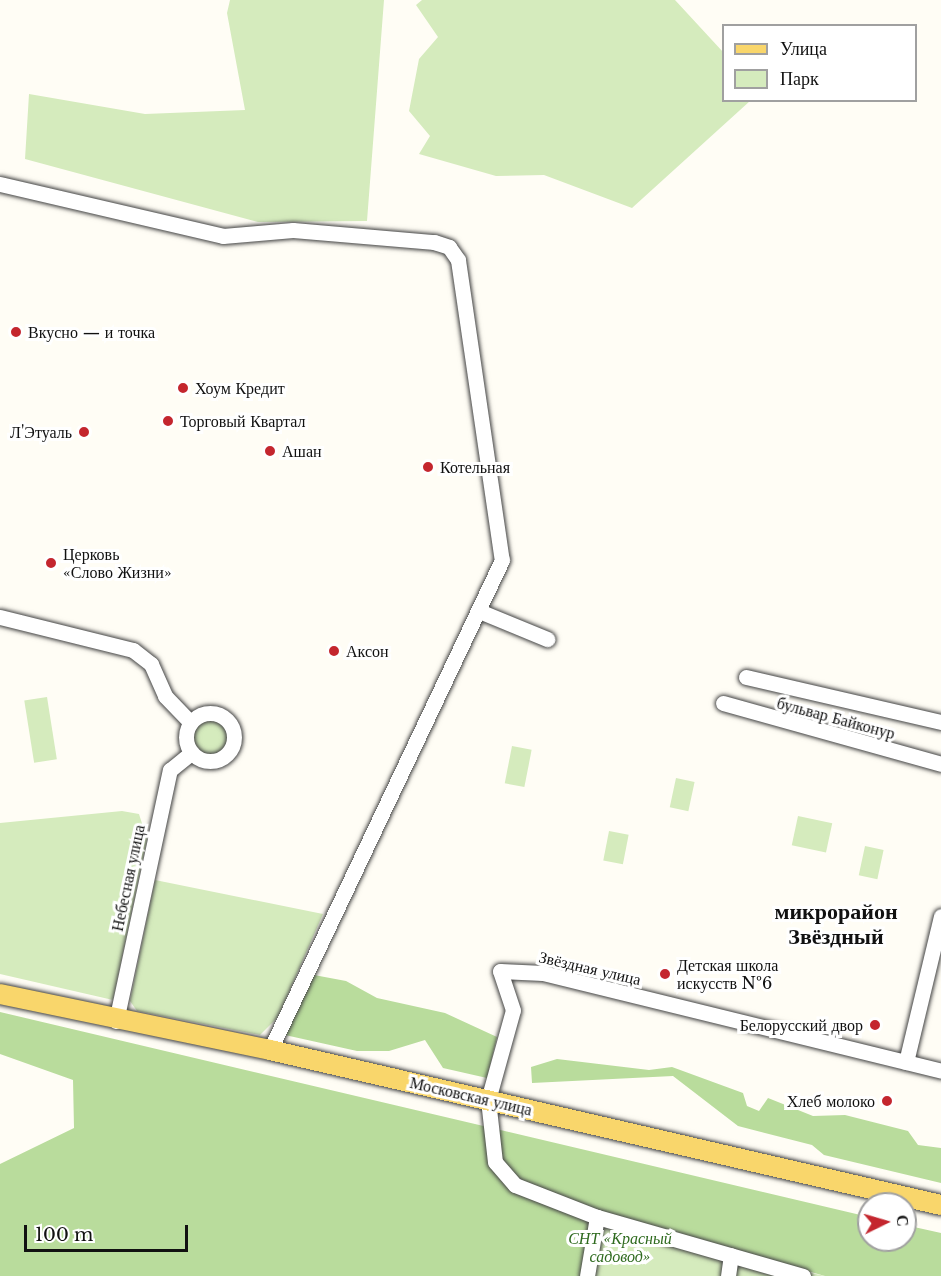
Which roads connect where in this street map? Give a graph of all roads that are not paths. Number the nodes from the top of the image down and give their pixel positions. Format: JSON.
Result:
{"nodes":[{"id":1,"x":0,"y":184,"type":"edge"},
{"id":2,"x":479,"y":611,"type":"junction"},
{"id":3,"x":0,"y":617,"type":"edge"},
{"id":4,"x":548,"y":639,"type":"dead end"},
{"id":5,"x":746,"y":677,"type":"dead end"},
{"id":6,"x":723,"y":703,"type":"dead end"},
{"id":7,"x":941,"y":722,"type":"edge"},
{"id":8,"x":191,"y":723,"type":"junction"},
{"id":9,"x":192,"y":752,"type":"junction"},
{"id":10,"x":941,"y":764,"type":"edge"},
{"id":11,"x":941,"y":916,"type":"edge"},
{"id":12,"x":0,"y":994,"type":"edge"},
{"id":13,"x":116,"y":1021,"type":"junction"},
{"id":14,"x":270,"y":1050,"type":"junction"},
{"id":15,"x":906,"y":1062,"type":"junction"},
{"id":16,"x":941,"y":1071,"type":"edge"},
{"id":17,"x":488,"y":1100,"type":"junction"},
{"id":18,"x":941,"y":1205,"type":"edge"},
{"id":19,"x":597,"y":1217,"type":"junction"},
{"id":20,"x":731,"y":1255,"type":"junction"},
{"id":21,"x":587,"y":1276,"type":"edge"},
{"id":22,"x":728,"y":1276,"type":"edge"},
{"id":23,"x":803,"y":1276,"type":"edge"}],
"edges":[{"from":1,"to":2,"type":"street"},
{"from":2,"to":4,"type":"street"},
{"from":2,"to":14,"type":"street"},
{"from":3,"to":8,"type":"street"},
{"from":5,"to":7,"type":"street"},
{"from":6,"to":10,"type":"street","name":"бульвар Байконур"},
{"from":8,"to":9,"type":"street"},
{"from":8,"to":9,"type":"street"},
{"from":9,"to":13,"type":"street","name":"Небесная улица"},
{"from":11,"to":15,"type":"street"},
{"from":12,"to":13,"type":"main road","name":"Московская улица"},
{"from":13,"to":14,"type":"main road","name":"Московская улица"},
{"from":14,"to":17,"type":"main road","name":"Московская улица"},
{"from":15,"to":16,"type":"street","name":"Звёздная улица"},
{"from":15,"to":17,"type":"street","name":"Звёздная улица"},
{"from":17,"to":18,"type":"main road","name":"Московская улица"},
{"from":17,"to":19,"type":"street"},
{"from":19,"to":20,"type":"street"},
{"from":19,"to":21,"type":"street"},
{"from":20,"to":22,"type":"street"},
{"from":20,"to":23,"type":"street"}]}
